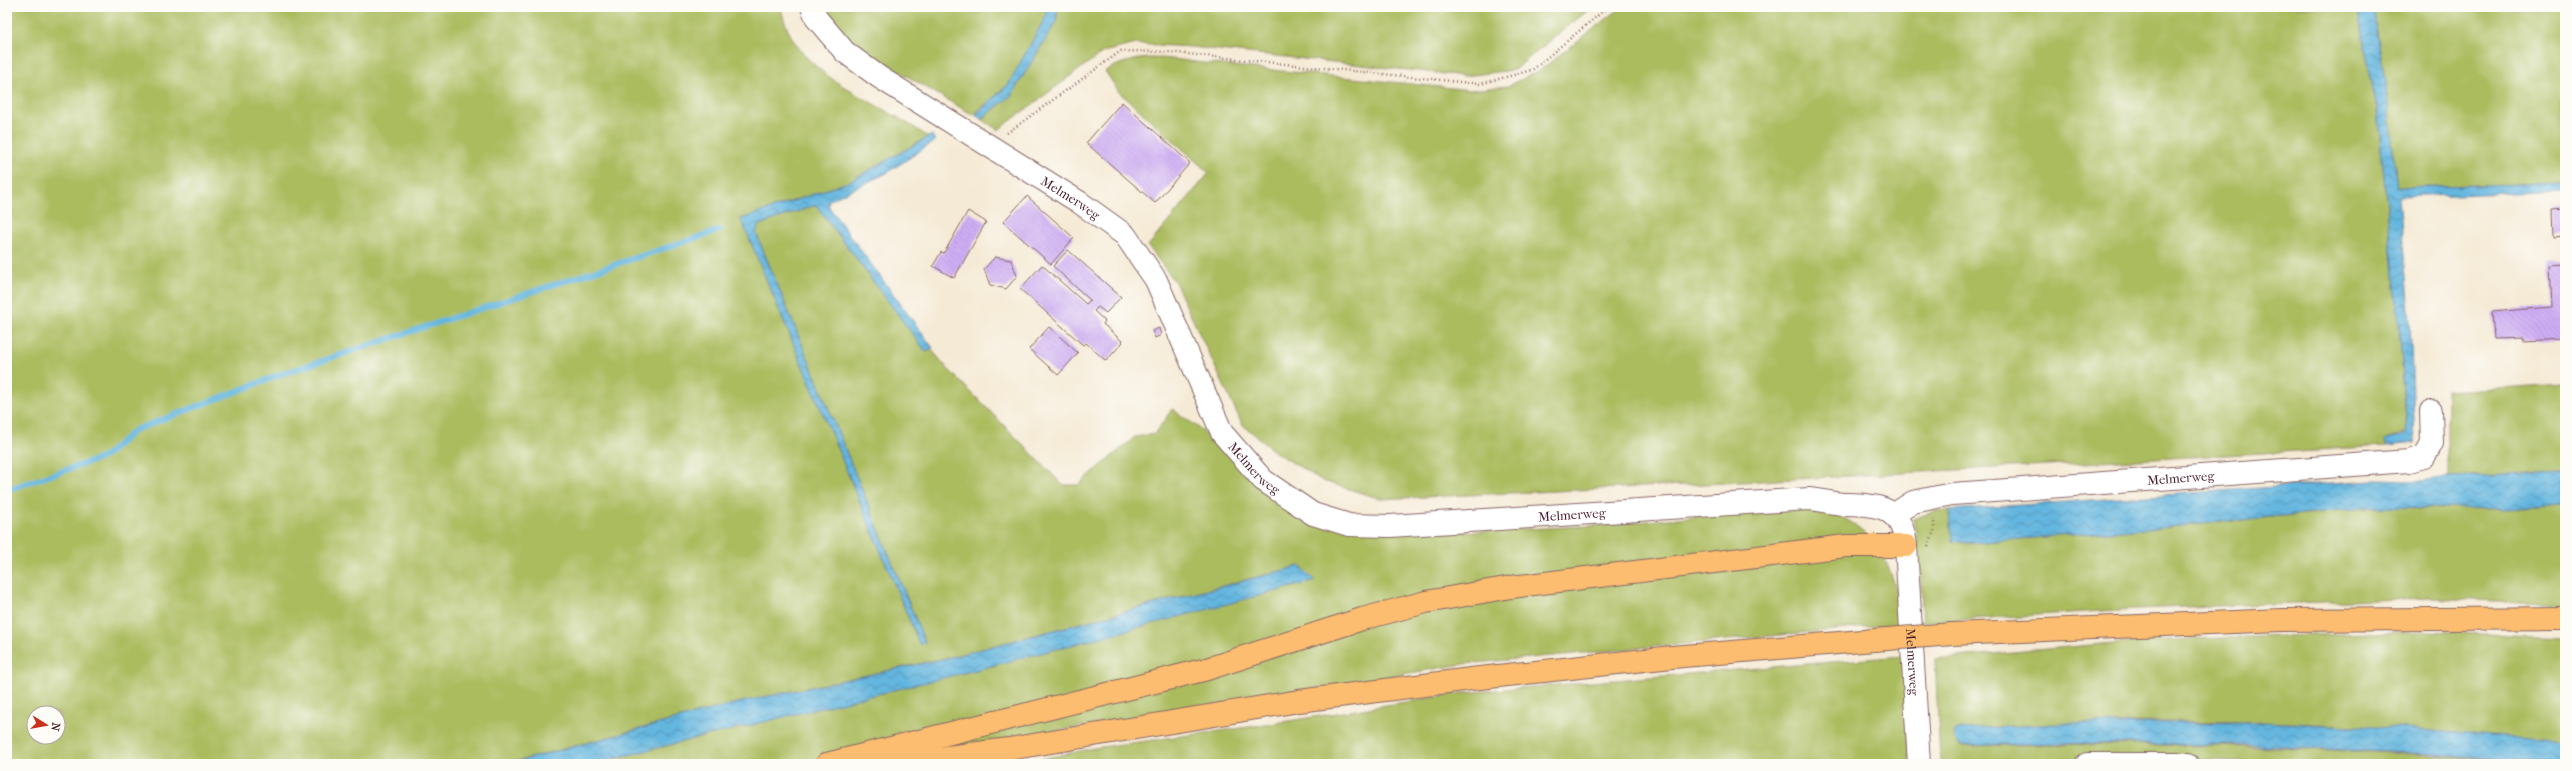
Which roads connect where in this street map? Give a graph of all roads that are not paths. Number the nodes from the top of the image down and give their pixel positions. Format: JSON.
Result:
{"nodes":[{"id":1,"x":812,"y":7,"type":"edge"},
{"id":2,"x":2431,"y":411,"type":"dead end"},
{"id":3,"x":1893,"y":515,"type":"junction"},
{"id":4,"x":1906,"y":546,"type":"junction"},
{"id":5,"x":2565,"y":618,"type":"edge"},
{"id":6,"x":1009,"y":750,"type":"junction"},
{"id":7,"x":827,"y":764,"type":"edge"},
{"id":8,"x":894,"y":764,"type":"edge"},
{"id":9,"x":958,"y":764,"type":"edge"},
{"id":10,"x":1919,"y":764,"type":"edge"},
{"id":11,"x":2087,"y":764,"type":"edge"},
{"id":12,"x":2188,"y":764,"type":"edge"}],
"edges":[{"from":1,"to":3,"type":"street","name":"Melmerweg"},
{"from":2,"to":3,"type":"street","name":"Melmerweg"},
{"from":3,"to":4,"type":"street","name":"Melmerweg"},
{"from":4,"to":7,"type":"highway"},
{"from":4,"to":10,"type":"street","name":"Melmerweg"},
{"from":5,"to":6,"type":"highway","bridge":true},
{"from":6,"to":8,"type":"highway"},
{"from":6,"to":9,"type":"highway"},
{"from":11,"to":12,"type":"street"}]}
